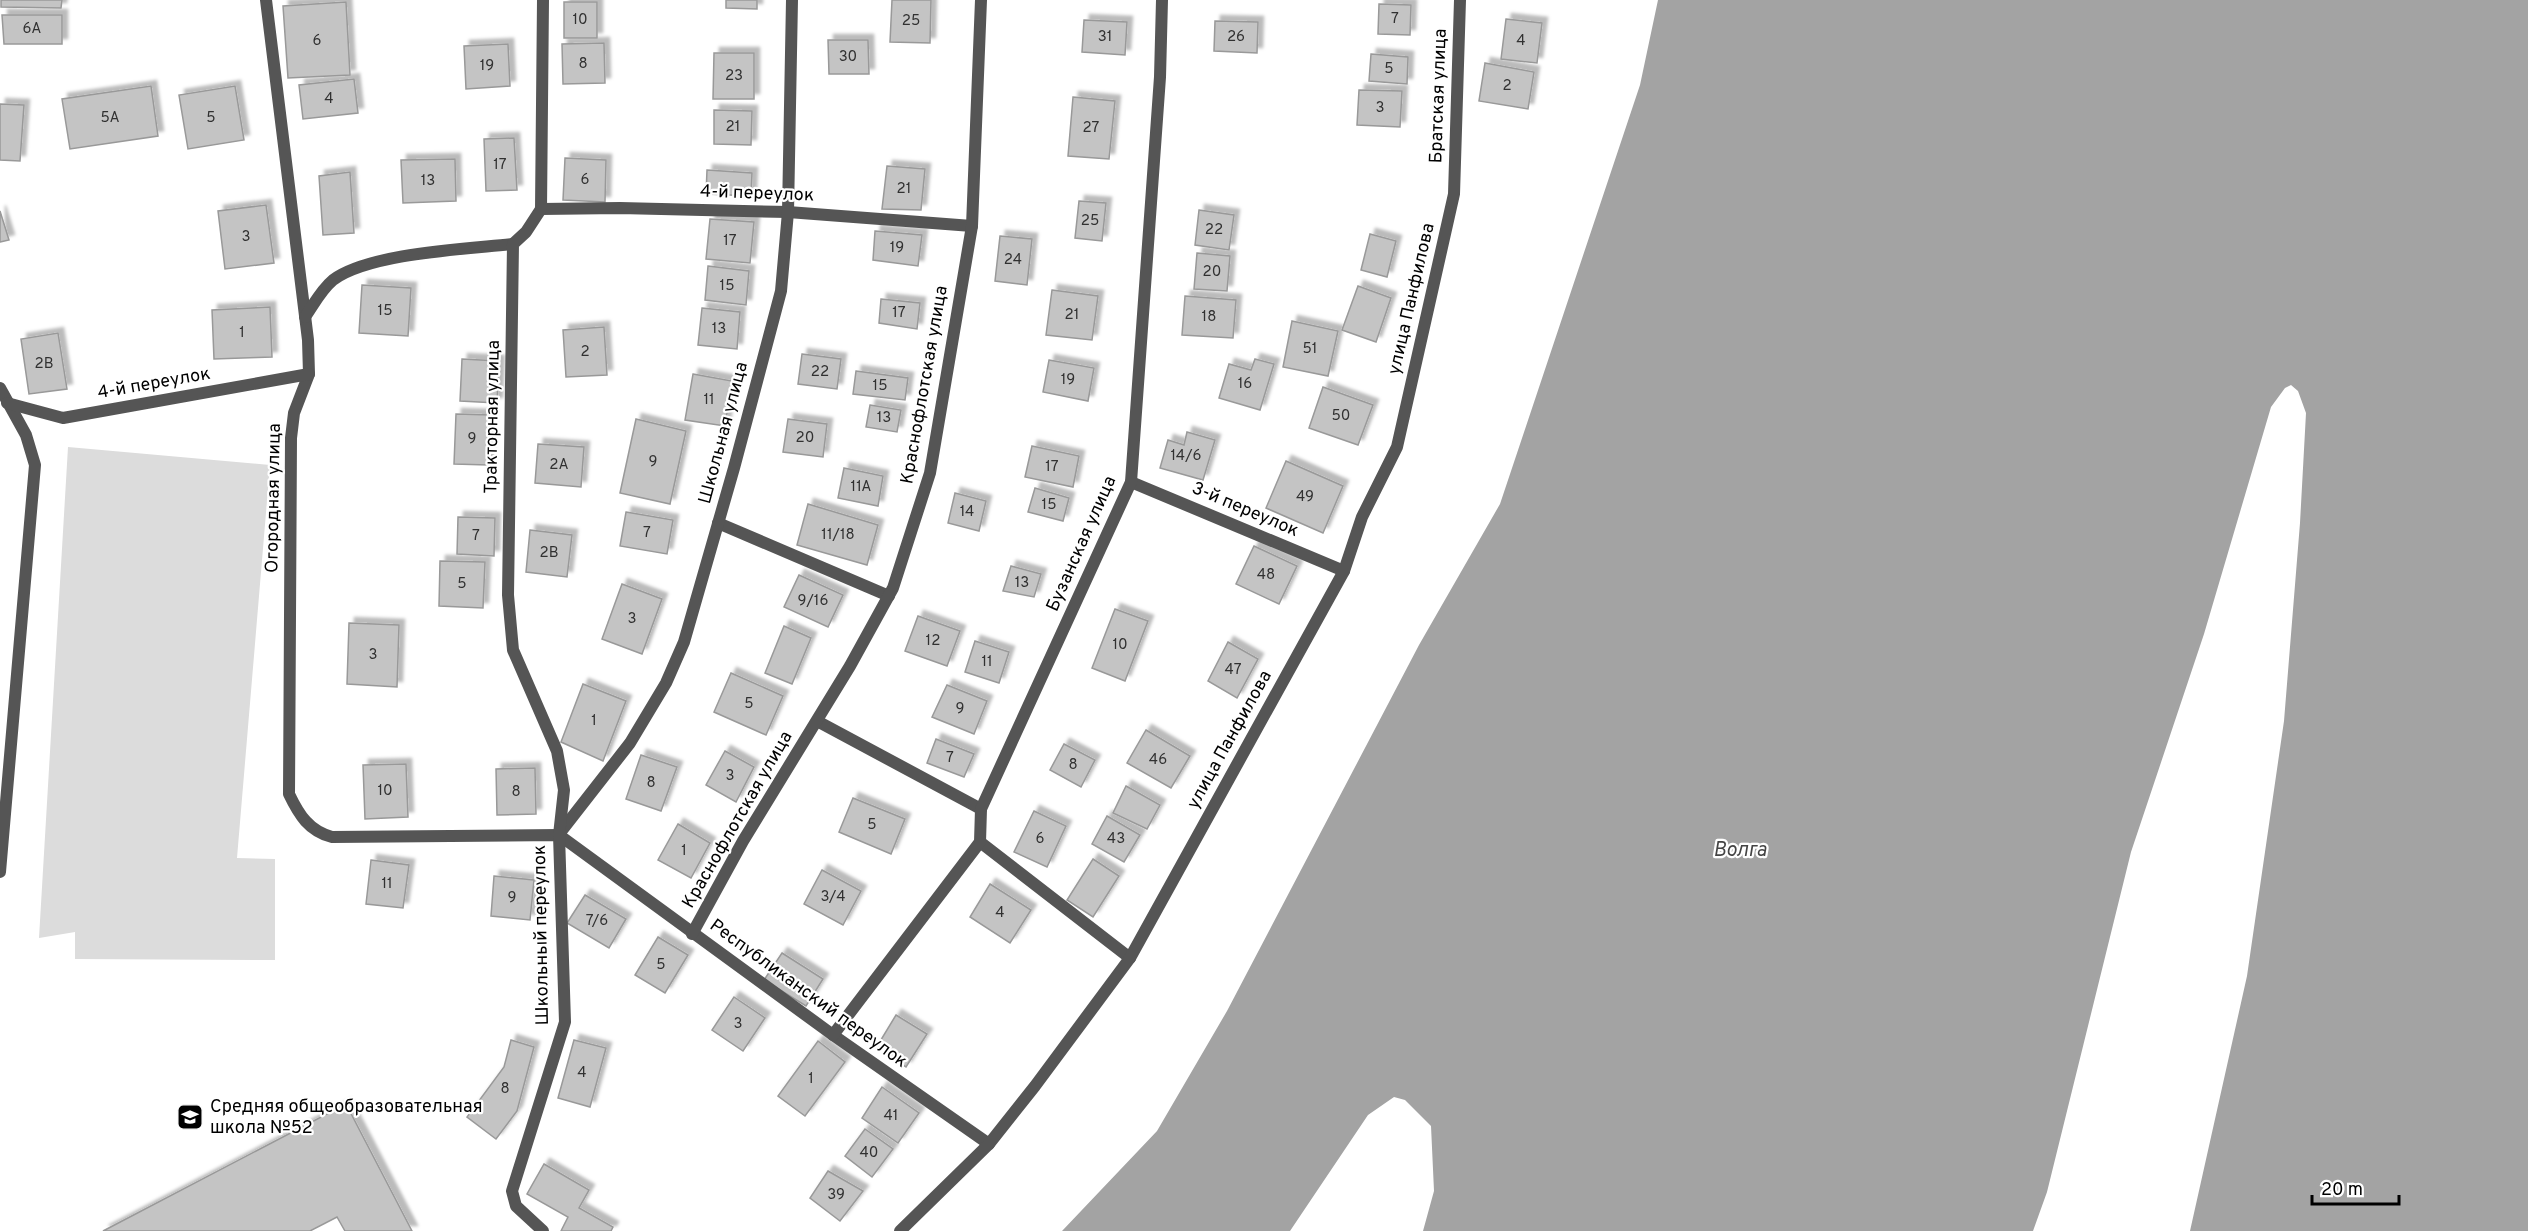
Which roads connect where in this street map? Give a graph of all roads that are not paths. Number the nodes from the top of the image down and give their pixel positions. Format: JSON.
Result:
{"nodes":[{"id":1,"x":266,"y":0,"type":"edge"},
{"id":2,"x":543,"y":0,"type":"edge"},
{"id":3,"x":792,"y":0,"type":"edge"},
{"id":4,"x":981,"y":0,"type":"edge"},
{"id":5,"x":1162,"y":0,"type":"edge"},
{"id":6,"x":1460,"y":0,"type":"edge"},
{"id":7,"x":1454,"y":194,"type":"joint"},
{"id":8,"x":541,"y":209,"type":"junction"},
{"id":9,"x":788,"y":212,"type":"junction"},
{"id":10,"x":972,"y":226,"type":"junction"},
{"id":11,"x":513,"y":244,"type":"junction"},
{"id":12,"x":306,"y":317,"type":"junction"},
{"id":13,"x":309,"y":374,"type":"junction"},
{"id":14,"x":0,"y":387,"type":"edge"},
{"id":15,"x":7,"y":403,"type":"junction"},
{"id":16,"x":1131,"y":482,"type":"junction"},
{"id":17,"x":718,"y":523,"type":"junction"},
{"id":18,"x":1344,"y":571,"type":"junction"},
{"id":19,"x":889,"y":596,"type":"junction"},
{"id":20,"x":817,"y":721,"type":"junction"},
{"id":21,"x":981,"y":810,"type":"junction"},
{"id":22,"x":559,"y":835,"type":"junction"},
{"id":23,"x":980,"y":842,"type":"junction"},
{"id":24,"x":0,"y":872,"type":"edge"},
{"id":25,"x":693,"y":934,"type":"junction"},
{"id":26,"x":1130,"y":958,"type":"junction"},
{"id":27,"x":833,"y":1035,"type":"junction"},
{"id":28,"x":989,"y":1144,"type":"junction"},
{"id":29,"x":543,"y":1231,"type":"edge"},
{"id":30,"x":900,"y":1231,"type":"edge"}],
"edges":[{"from":1,"to":12,"type":"street","name":"Огородная улица"},
{"from":2,"to":8,"type":"street"},
{"from":3,"to":9,"type":"street","name":"Школьная улица"},
{"from":4,"to":10,"type":"street","name":"Краснофлотская улица"},
{"from":5,"to":16,"type":"street","name":"Бузанская улица"},
{"from":6,"to":7,"type":"street","name":"Братская улица"},
{"from":7,"to":18,"type":"street","name":"улица Панфилова"},
{"from":8,"to":9,"type":"street","name":"4-й переулок"},
{"from":8,"to":11,"type":"street"},
{"from":9,"to":10,"type":"street","name":"4-й переулок"},
{"from":9,"to":17,"type":"street","name":"Школьная улица"},
{"from":10,"to":19,"type":"street","name":"Краснофлотская улица"},
{"from":11,"to":12,"type":"street"},
{"from":11,"to":22,"type":"street","name":"Тракторная улица"},
{"from":12,"to":13,"type":"street","name":"Огородная улица"},
{"from":13,"to":15,"type":"street","name":"4-й переулок"},
{"from":13,"to":22,"type":"street","name":"Огородная улица"},
{"from":14,"to":15,"type":"street"},
{"from":15,"to":24,"type":"street"},
{"from":16,"to":18,"type":"street","name":"3-й переулок"},
{"from":16,"to":21,"type":"street","name":"Бузанская улица"},
{"from":17,"to":19,"type":"street"},
{"from":17,"to":22,"type":"street","name":"Школьная улица"},
{"from":18,"to":26,"type":"street","name":"улица Панфилова"},
{"from":19,"to":20,"type":"street","name":"Краснофлотская улица"},
{"from":20,"to":21,"type":"street"},
{"from":20,"to":25,"type":"street","name":"Краснофлотская улица"},
{"from":21,"to":23,"type":"street","name":"Бузанская улица"},
{"from":22,"to":25,"type":"street","name":"Республиканский переулок"},
{"from":22,"to":29,"type":"street","name":"Школьный переулок"},
{"from":23,"to":26,"type":"street"},
{"from":23,"to":27,"type":"street"},
{"from":25,"to":27,"type":"street","name":"Республиканский переулок"},
{"from":26,"to":28,"type":"street","name":"улица Панфилова"},
{"from":27,"to":28,"type":"street","name":"Республиканский переулок"},
{"from":28,"to":30,"type":"street","name":"улица Панфилова"}]}
